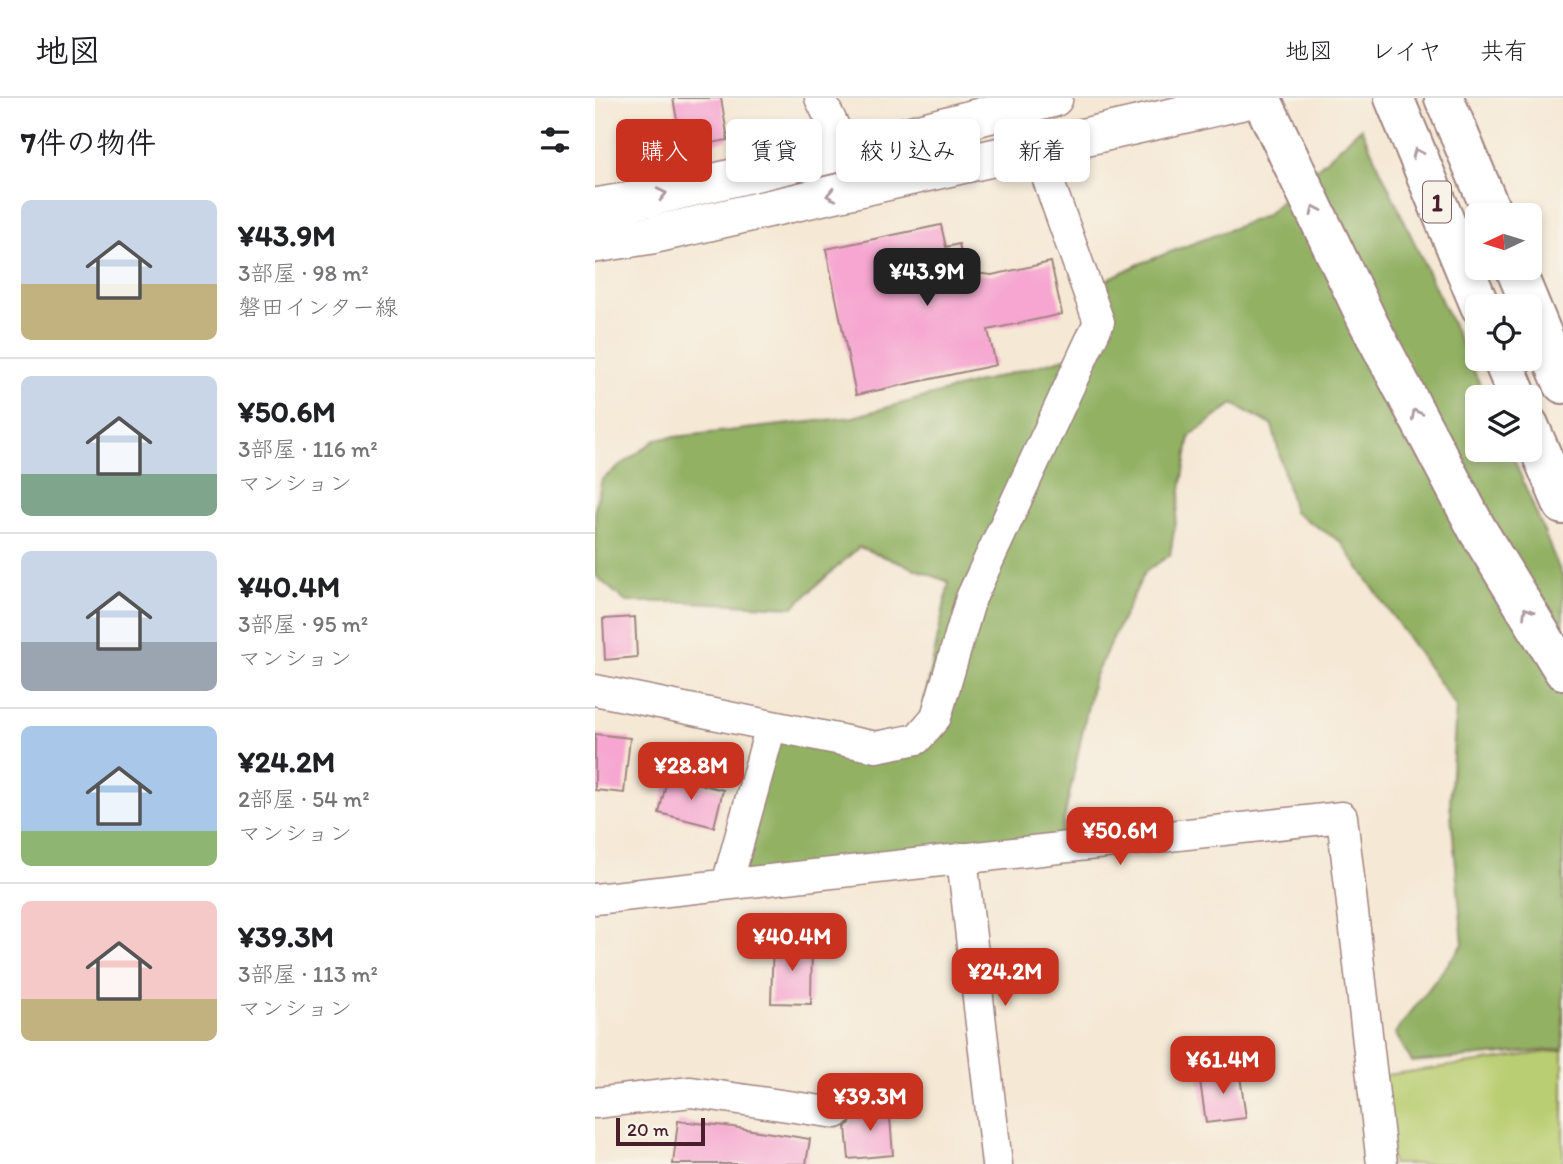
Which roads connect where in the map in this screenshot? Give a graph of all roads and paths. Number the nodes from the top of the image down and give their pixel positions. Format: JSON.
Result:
{"nodes":[{"id":1,"x":820,"y":98,"type":"edge"},
{"id":2,"x":1053,"y":98,"type":"edge"},
{"id":3,"x":1256,"y":98,"type":"edge"},
{"id":4,"x":1262,"y":98,"type":"edge"},
{"id":5,"x":1394,"y":98,"type":"edge"},
{"id":6,"x":1444,"y":98,"type":"edge"},
{"id":7,"x":971,"y":119,"type":"edge"},
{"id":8,"x":836,"y":131,"type":"edge"},
{"id":9,"x":1090,"y":137,"type":"edge"},
{"id":10,"x":836,"y":153,"type":"edge"},
{"id":11,"x":994,"y":159,"type":"edge"},
{"id":12,"x":1049,"y":182,"type":"edge"},
{"id":13,"x":1488,"y":203,"type":"edge"},
{"id":14,"x":595,"y":207,"type":"edge"},
{"id":15,"x":595,"y":244,"type":"edge"},
{"id":16,"x":1520,"y":280,"type":"edge"},
{"id":17,"x":1475,"y":294,"type":"edge"},
{"id":18,"x":1563,"y":384,"type":"edge"},
{"id":19,"x":1542,"y":456,"type":"edge"},
{"id":20,"x":1563,"y":505,"type":"edge"},
{"id":21,"x":1563,"y":670,"type":"edge"},
{"id":22,"x":595,"y":691,"type":"edge"},
{"id":23,"x":771,"y":726,"type":"junction"},
{"id":24,"x":962,"y":858,"type":"junction"},
{"id":25,"x":727,"y":884,"type":"junction"},
{"id":26,"x":595,"y":899,"type":"edge"},
{"id":27,"x":595,"y":1103,"type":"edge"},
{"id":28,"x":836,"y":1113,"type":"dead end"},
{"id":29,"x":997,"y":1164,"type":"edge"},
{"id":30,"x":1382,"y":1164,"type":"edge"}],
"edges":[{"from":1,"to":8,"type":"street"},
{"from":2,"to":7,"type":"main road"},
{"from":3,"to":9,"type":"main road"},
{"from":21,"to":4,"type":"highway","one_way":true},
{"from":17,"to":5,"type":"highway","number":"1","one_way":true},
{"from":6,"to":13,"type":"highway","number":"1"},
{"from":14,"to":10,"type":"main road","one_way":true},
{"from":11,"to":15,"type":"main road","one_way":true},
{"from":12,"to":23,"type":"street"},
{"from":16,"to":18,"type":"highway"},
{"from":19,"to":20,"type":"highway"},
{"from":22,"to":23,"type":"street"},
{"from":23,"to":25,"type":"street"},
{"from":24,"to":25,"type":"street"},
{"from":24,"to":29,"type":"street"},
{"from":24,"to":30,"type":"street"},
{"from":25,"to":26,"type":"street"},
{"from":27,"to":28,"type":"street"}]}
